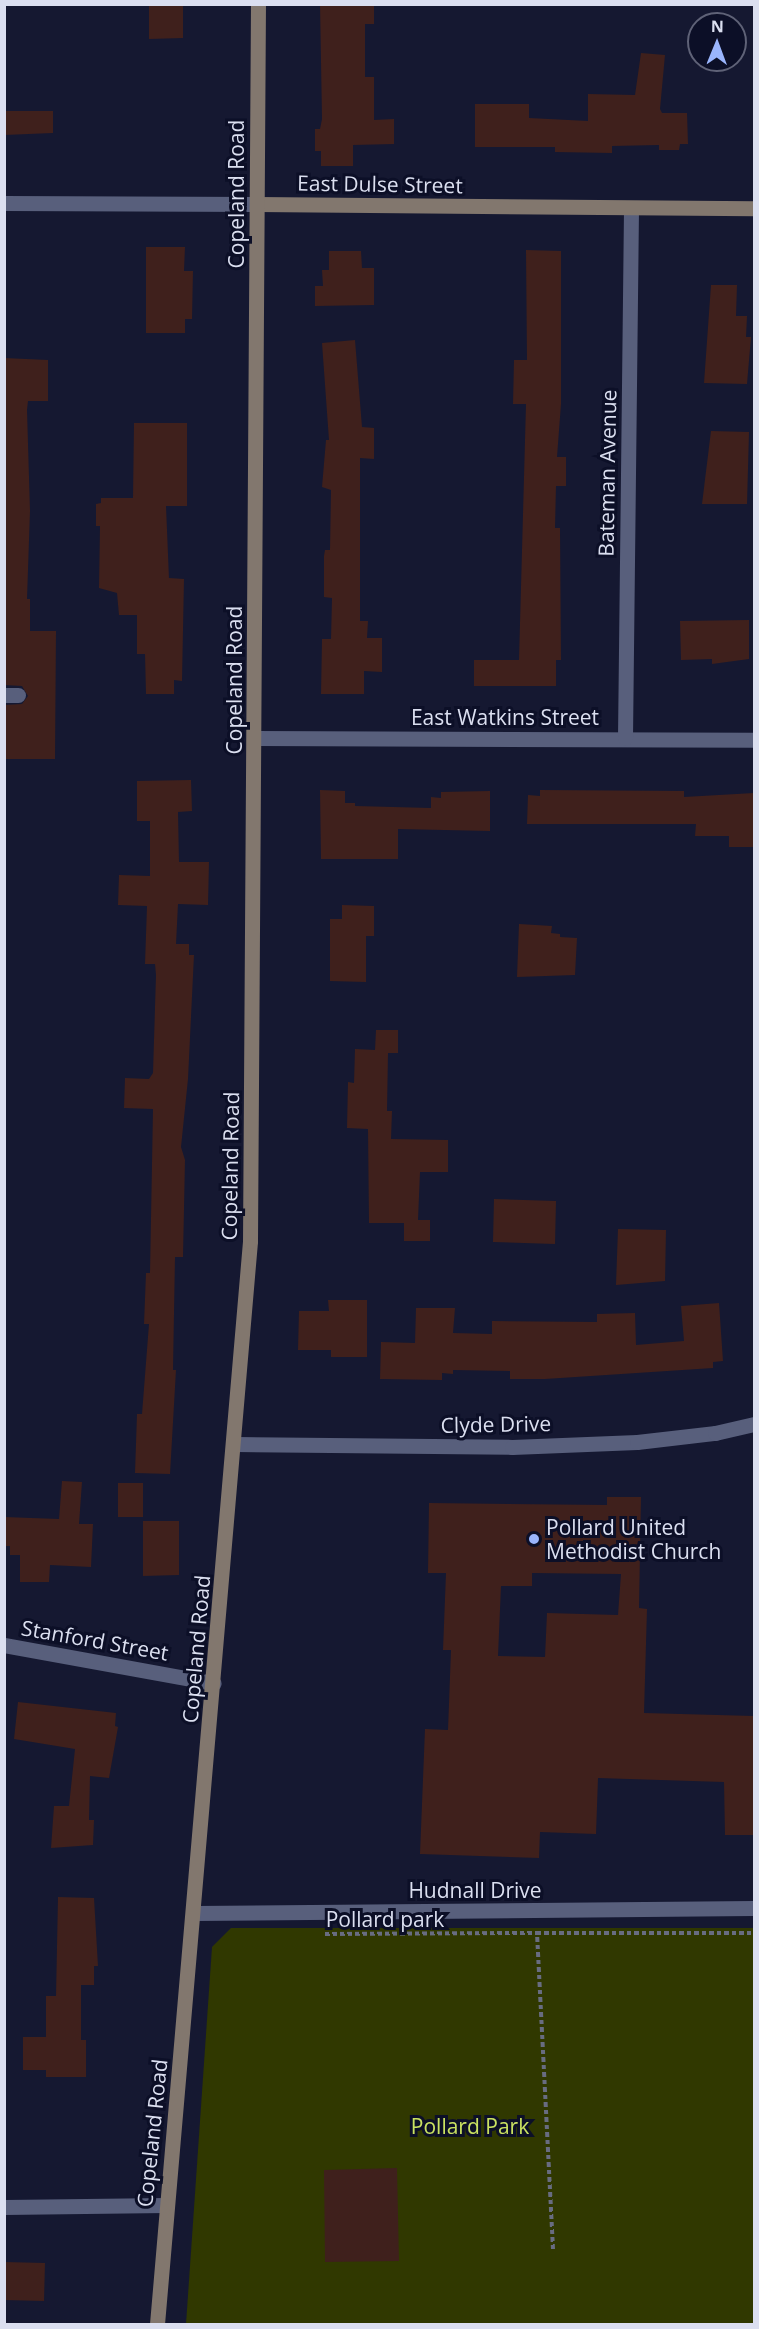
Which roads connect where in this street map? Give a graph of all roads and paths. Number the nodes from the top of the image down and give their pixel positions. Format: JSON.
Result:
{"nodes":[{"id":1,"x":258,"y":4,"type":"edge"},
{"id":2,"x":4,"y":203,"type":"edge"},
{"id":3,"x":257,"y":204,"type":"junction"},
{"id":4,"x":631,"y":208,"type":"junction"},
{"id":5,"x":754,"y":208,"type":"edge"},
{"id":6,"x":255,"y":738,"type":"junction"},
{"id":7,"x":626,"y":738,"type":"junction"},
{"id":8,"x":754,"y":740,"type":"edge"},
{"id":9,"x":754,"y":1424,"type":"edge"},
{"id":10,"x":236,"y":1444,"type":"junction"},
{"id":11,"x":4,"y":1645,"type":"edge"},
{"id":12,"x":214,"y":1683,"type":"junction"},
{"id":13,"x":754,"y":1908,"type":"edge"},
{"id":14,"x":195,"y":1912,"type":"junction"},
{"id":15,"x":537,"y":1933,"type":"junction"},
{"id":16,"x":754,"y":1933,"type":"edge"},
{"id":17,"x":316,"y":1934,"type":"dead end"},
{"id":18,"x":166,"y":2205,"type":"junction"},
{"id":19,"x":4,"y":2207,"type":"edge"},
{"id":20,"x":553,"y":2249,"type":"dead end"},
{"id":21,"x":158,"y":2325,"type":"edge"}],
"edges":[{"from":1,"to":3,"type":"street","name":"Copeland Road"},
{"from":2,"to":3,"type":"street","name":"East Dulse Street"},
{"from":3,"to":4,"type":"street","name":"East Dulse Street"},
{"from":3,"to":6,"type":"street","name":"Copeland Road"},
{"from":4,"to":5,"type":"street","name":"East Dulse Street"},
{"from":4,"to":7,"type":"street","name":"Bateman Avenue"},
{"from":6,"to":7,"type":"street","name":"East Watkins Street"},
{"from":6,"to":10,"type":"street","name":"Copeland Road"},
{"from":7,"to":8,"type":"street","name":"East Watkins Street"},
{"from":9,"to":10,"type":"street","name":"Clyde Drive"},
{"from":10,"to":12,"type":"street","name":"Copeland Road"},
{"from":11,"to":12,"type":"street","name":"Stanford Street"},
{"from":12,"to":14,"type":"street","name":"Copeland Road"},
{"from":13,"to":14,"type":"street","name":"Hudnall Drive"},
{"from":14,"to":18,"type":"street","name":"Copeland Road"},
{"from":15,"to":16,"type":"path","name":"Pollard park"},
{"from":15,"to":17,"type":"path","name":"Pollard park"},
{"from":15,"to":20,"type":"path"},
{"from":18,"to":19,"type":"street"},
{"from":18,"to":21,"type":"street","name":"Copeland Road"}]}
